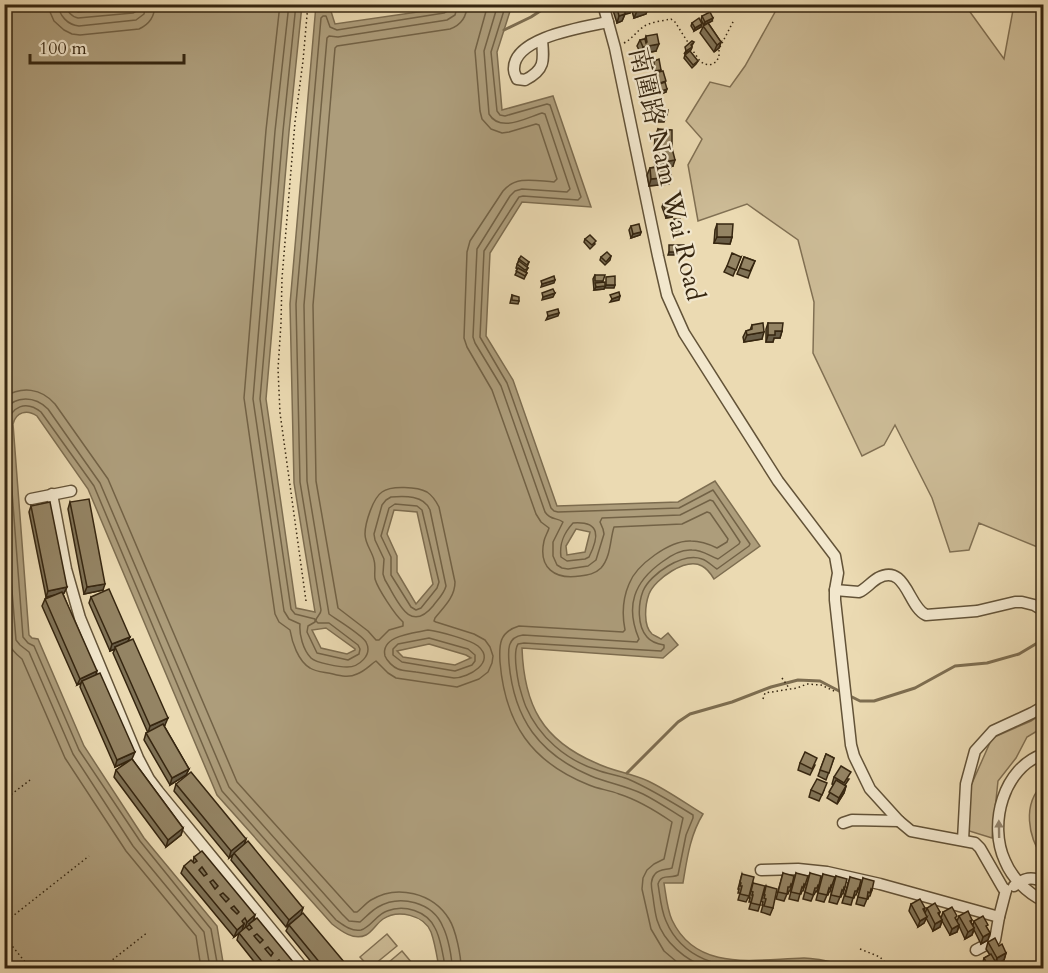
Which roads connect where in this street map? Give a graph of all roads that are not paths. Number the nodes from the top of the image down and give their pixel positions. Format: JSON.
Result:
{"nodes":[{"id":1,"x":603,"y":4,"type":"edge"},
{"id":2,"x":608,"y":22,"type":"junction"},
{"id":3,"x":542,"y":40,"type":"dead end"},
{"id":4,"x":71,"y":491,"type":"dead end"},
{"id":5,"x":52,"y":494,"type":"junction"},
{"id":6,"x":31,"y":499,"type":"dead end"},
{"id":7,"x":835,"y":590,"type":"junction"},
{"id":8,"x":1044,"y":611,"type":"edge"},
{"id":9,"x":1044,"y":706,"type":"edge"},
{"id":10,"x":1044,"y":754,"type":"edge"},
{"id":11,"x":899,"y":821,"type":"junction"},
{"id":12,"x":843,"y":823,"type":"dead end"},
{"id":13,"x":963,"y":840,"type":"junction"},
{"id":14,"x":761,"y":870,"type":"dead end"},
{"id":15,"x":1019,"y":882,"type":"junction"},
{"id":16,"x":1044,"y":882,"type":"edge"},
{"id":17,"x":1006,"y":890,"type":"junction"},
{"id":18,"x":1044,"y":901,"type":"edge"},
{"id":19,"x":999,"y":917,"type":"junction"},
{"id":20,"x":976,"y":950,"type":"dead end"},
{"id":21,"x":303,"y":969,"type":"edge"}],
"edges":[{"from":1,"to":2,"type":"street","name":"南圍路 Nam Wai Road"},
{"from":2,"to":3,"type":"street"},
{"from":2,"to":7,"type":"street","name":"南圍路 Nam Wai Road"},
{"from":4,"to":5,"type":"street"},
{"from":5,"to":6,"type":"street"},
{"from":5,"to":21,"type":"street"},
{"from":7,"to":8,"type":"street"},
{"from":7,"to":11,"type":"street","name":"南圍路 Nam Wai Road"},
{"from":9,"to":13,"type":"street"},
{"from":15,"to":10,"type":"street","one_way":true},
{"from":11,"to":12,"type":"street"},
{"from":11,"to":13,"type":"street","name":"南圍路 Nam Wai Road"},
{"from":13,"to":17,"type":"street","name":"南圍路 Nam Wai Road"},
{"from":14,"to":19,"type":"street"},
{"from":15,"to":16,"type":"street"},
{"from":15,"to":17,"type":"street"},
{"from":15,"to":18,"type":"street"},
{"from":17,"to":19,"type":"street"},
{"from":19,"to":20,"type":"street"}]}
